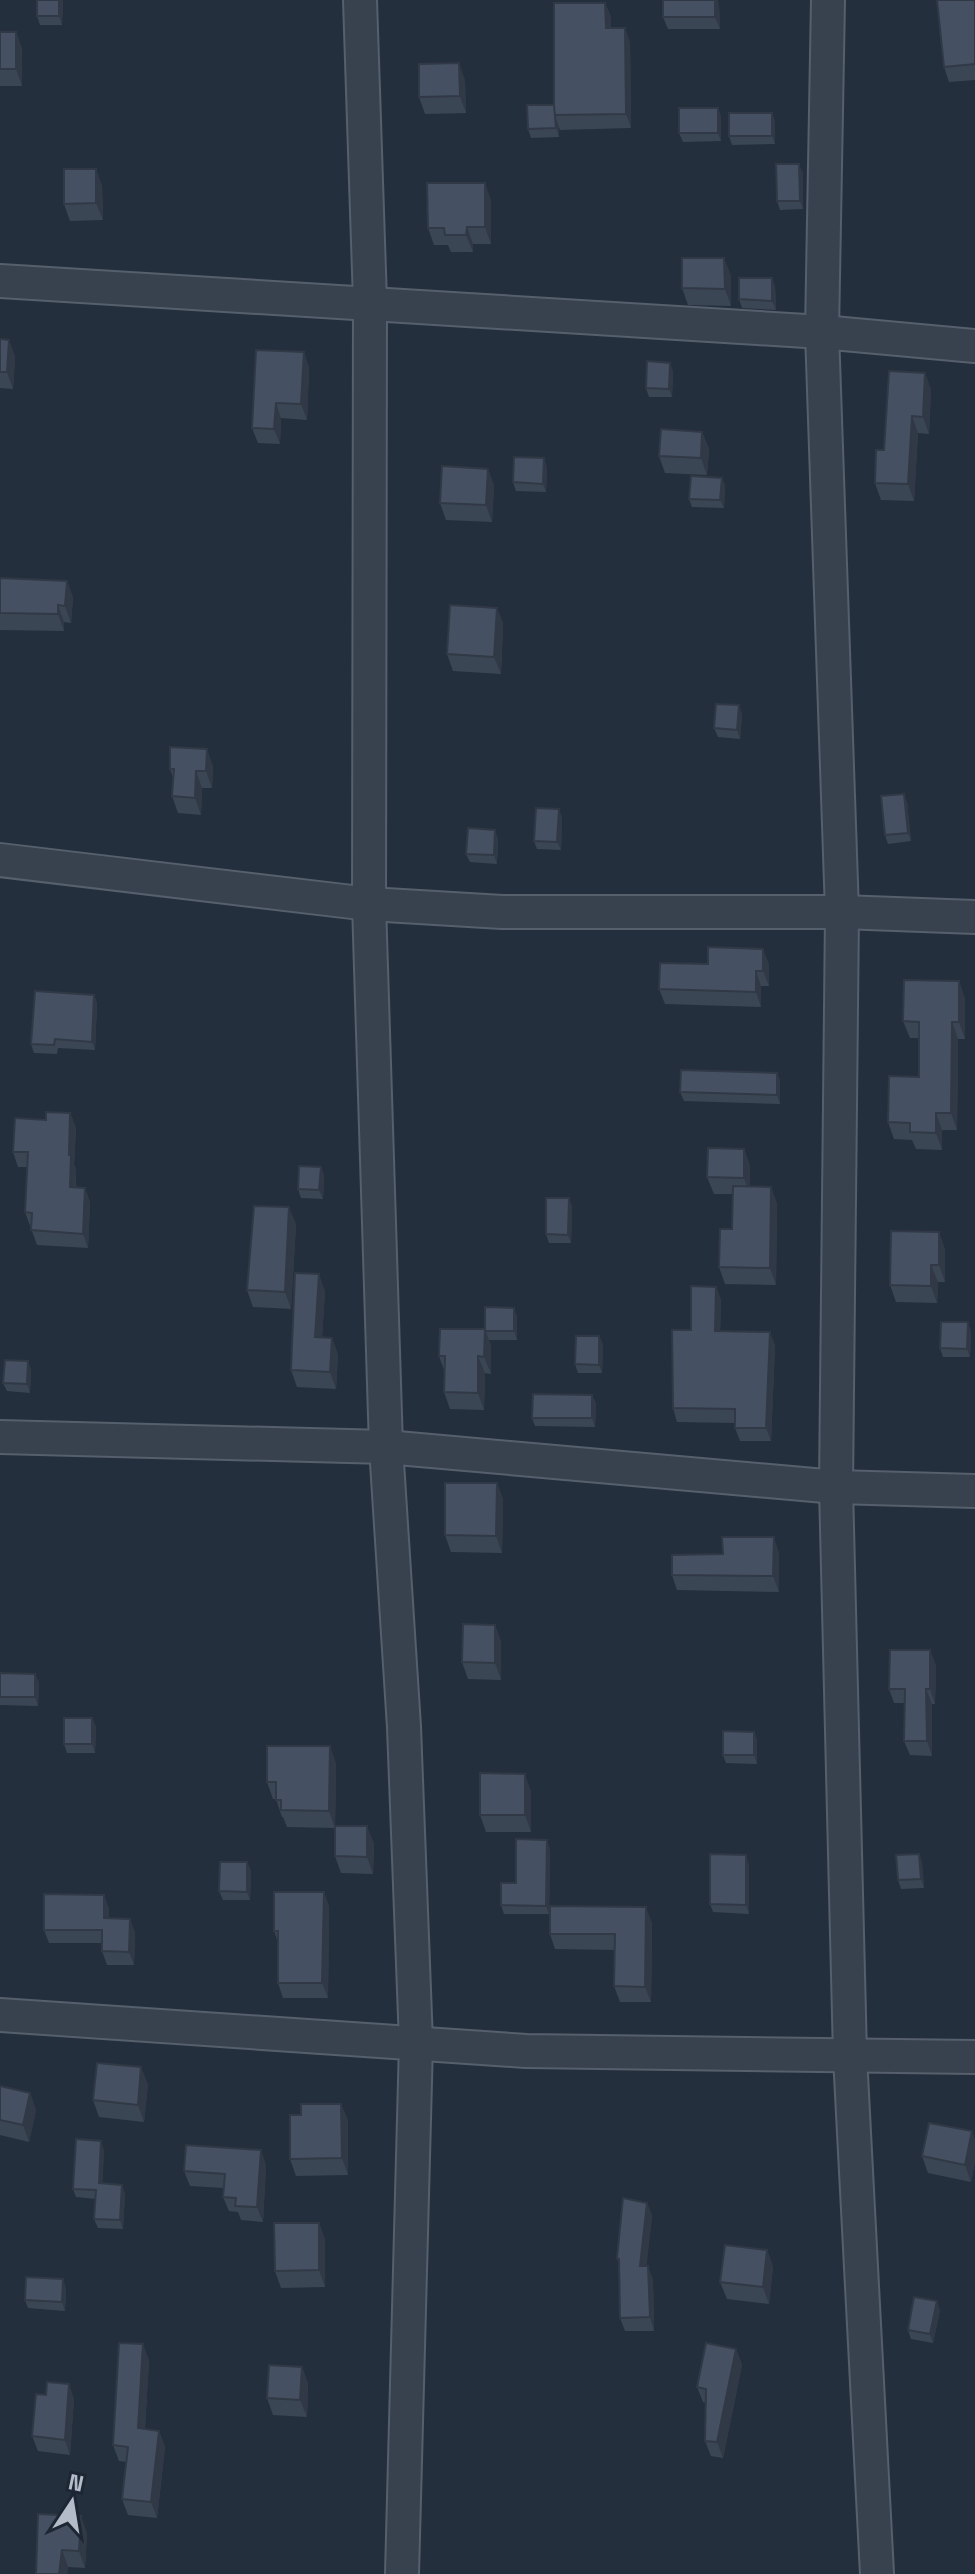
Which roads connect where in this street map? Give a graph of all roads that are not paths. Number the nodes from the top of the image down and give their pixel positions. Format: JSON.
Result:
{"nodes":[{"id":1,"x":360,"y":0,"type":"edge"},
{"id":2,"x":828,"y":0,"type":"edge"},
{"id":3,"x":0,"y":281,"type":"edge"},
{"id":4,"x":370,"y":302,"type":"junction"},
{"id":5,"x":822,"y":332,"type":"junction"},
{"id":6,"x":975,"y":346,"type":"edge"},
{"id":7,"x":0,"y":860,"type":"edge"},
{"id":8,"x":369,"y":904,"type":"junction"},
{"id":9,"x":842,"y":912,"type":"junction"},
{"id":10,"x":975,"y":917,"type":"edge"},
{"id":11,"x":0,"y":1437,"type":"edge"},
{"id":12,"x":386,"y":1447,"type":"junction"},
{"id":13,"x":836,"y":1487,"type":"junction"},
{"id":14,"x":975,"y":1491,"type":"edge"},
{"id":15,"x":0,"y":2015,"type":"edge"},
{"id":16,"x":416,"y":2043,"type":"junction"},
{"id":17,"x":850,"y":2056,"type":"junction"},
{"id":18,"x":975,"y":2057,"type":"edge"},
{"id":19,"x":402,"y":2574,"type":"edge"},
{"id":20,"x":877,"y":2574,"type":"edge"}],
"edges":[{"from":1,"to":4,"type":"street"},
{"from":2,"to":5,"type":"street"},
{"from":3,"to":4,"type":"street"},
{"from":4,"to":5,"type":"street"},
{"from":4,"to":8,"type":"street"},
{"from":5,"to":6,"type":"street"},
{"from":5,"to":9,"type":"street"},
{"from":7,"to":8,"type":"street"},
{"from":8,"to":9,"type":"street"},
{"from":8,"to":12,"type":"street"},
{"from":9,"to":10,"type":"street"},
{"from":9,"to":13,"type":"street"},
{"from":11,"to":12,"type":"street"},
{"from":12,"to":13,"type":"street"},
{"from":12,"to":16,"type":"street"},
{"from":13,"to":14,"type":"street"},
{"from":13,"to":17,"type":"street"},
{"from":15,"to":16,"type":"street"},
{"from":16,"to":17,"type":"street"},
{"from":16,"to":19,"type":"street"},
{"from":17,"to":18,"type":"street"},
{"from":17,"to":20,"type":"street"}]}
